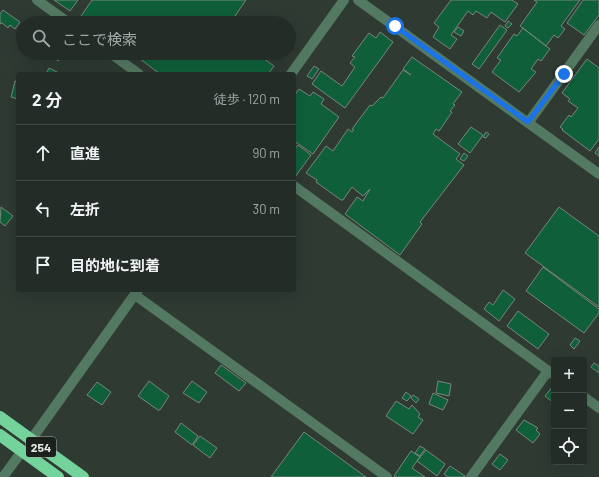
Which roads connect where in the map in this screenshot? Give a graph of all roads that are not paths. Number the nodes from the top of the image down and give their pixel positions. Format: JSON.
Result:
{"nodes":[{"id":1,"x":37,"y":0,"type":"edge"},
{"id":2,"x":344,"y":0,"type":"edge"},
{"id":3,"x":358,"y":0,"type":"edge"},
{"id":4,"x":59,"y":16,"type":"edge"},
{"id":5,"x":599,"y":25,"type":"edge"},
{"id":6,"x":120,"y":60,"type":"edge"},
{"id":7,"x":137,"y":72,"type":"edge"},
{"id":8,"x":292,"y":72,"type":"edge"},
{"id":9,"x":528,"y":122,"type":"junction"},
{"id":10,"x":599,"y":174,"type":"edge"},
{"id":11,"x":296,"y":187,"type":"edge"},
{"id":12,"x":136,"y":292,"type":"edge"},
{"id":13,"x":551,"y":373,"type":"edge"},
{"id":14,"x":587,"y":399,"type":"edge"},
{"id":15,"x":599,"y":408,"type":"edge"},
{"id":16,"x":0,"y":417,"type":"edge"},
{"id":17,"x":0,"y":435,"type":"edge"},
{"id":18,"x":31,"y":440,"type":"junction"},
{"id":19,"x":22,"y":451,"type":"junction"},
{"id":20,"x":3,"y":477,"type":"edge"},
{"id":21,"x":58,"y":477,"type":"edge"},
{"id":22,"x":83,"y":477,"type":"edge"},
{"id":23,"x":387,"y":477,"type":"edge"},
{"id":24,"x":471,"y":477,"type":"edge"}],
"edges":[{"from":1,"to":4,"type":"street"},
{"from":2,"to":8,"type":"street"},
{"from":3,"to":9,"type":"street"},
{"from":5,"to":9,"type":"street"},
{"from":6,"to":7,"type":"street"},
{"from":9,"to":10,"type":"street"},
{"from":11,"to":13,"type":"street"},
{"from":12,"to":18,"type":"street"},
{"from":12,"to":23,"type":"street"},
{"from":13,"to":24,"type":"street"},
{"from":14,"to":15,"type":"street"},
{"from":16,"to":18,"type":"highway","number":"254"},
{"from":17,"to":19,"type":"highway","number":"254"},
{"from":18,"to":22,"type":"highway","number":"254"},
{"from":19,"to":20,"type":"street"},
{"from":19,"to":21,"type":"highway","number":"254"}]}
